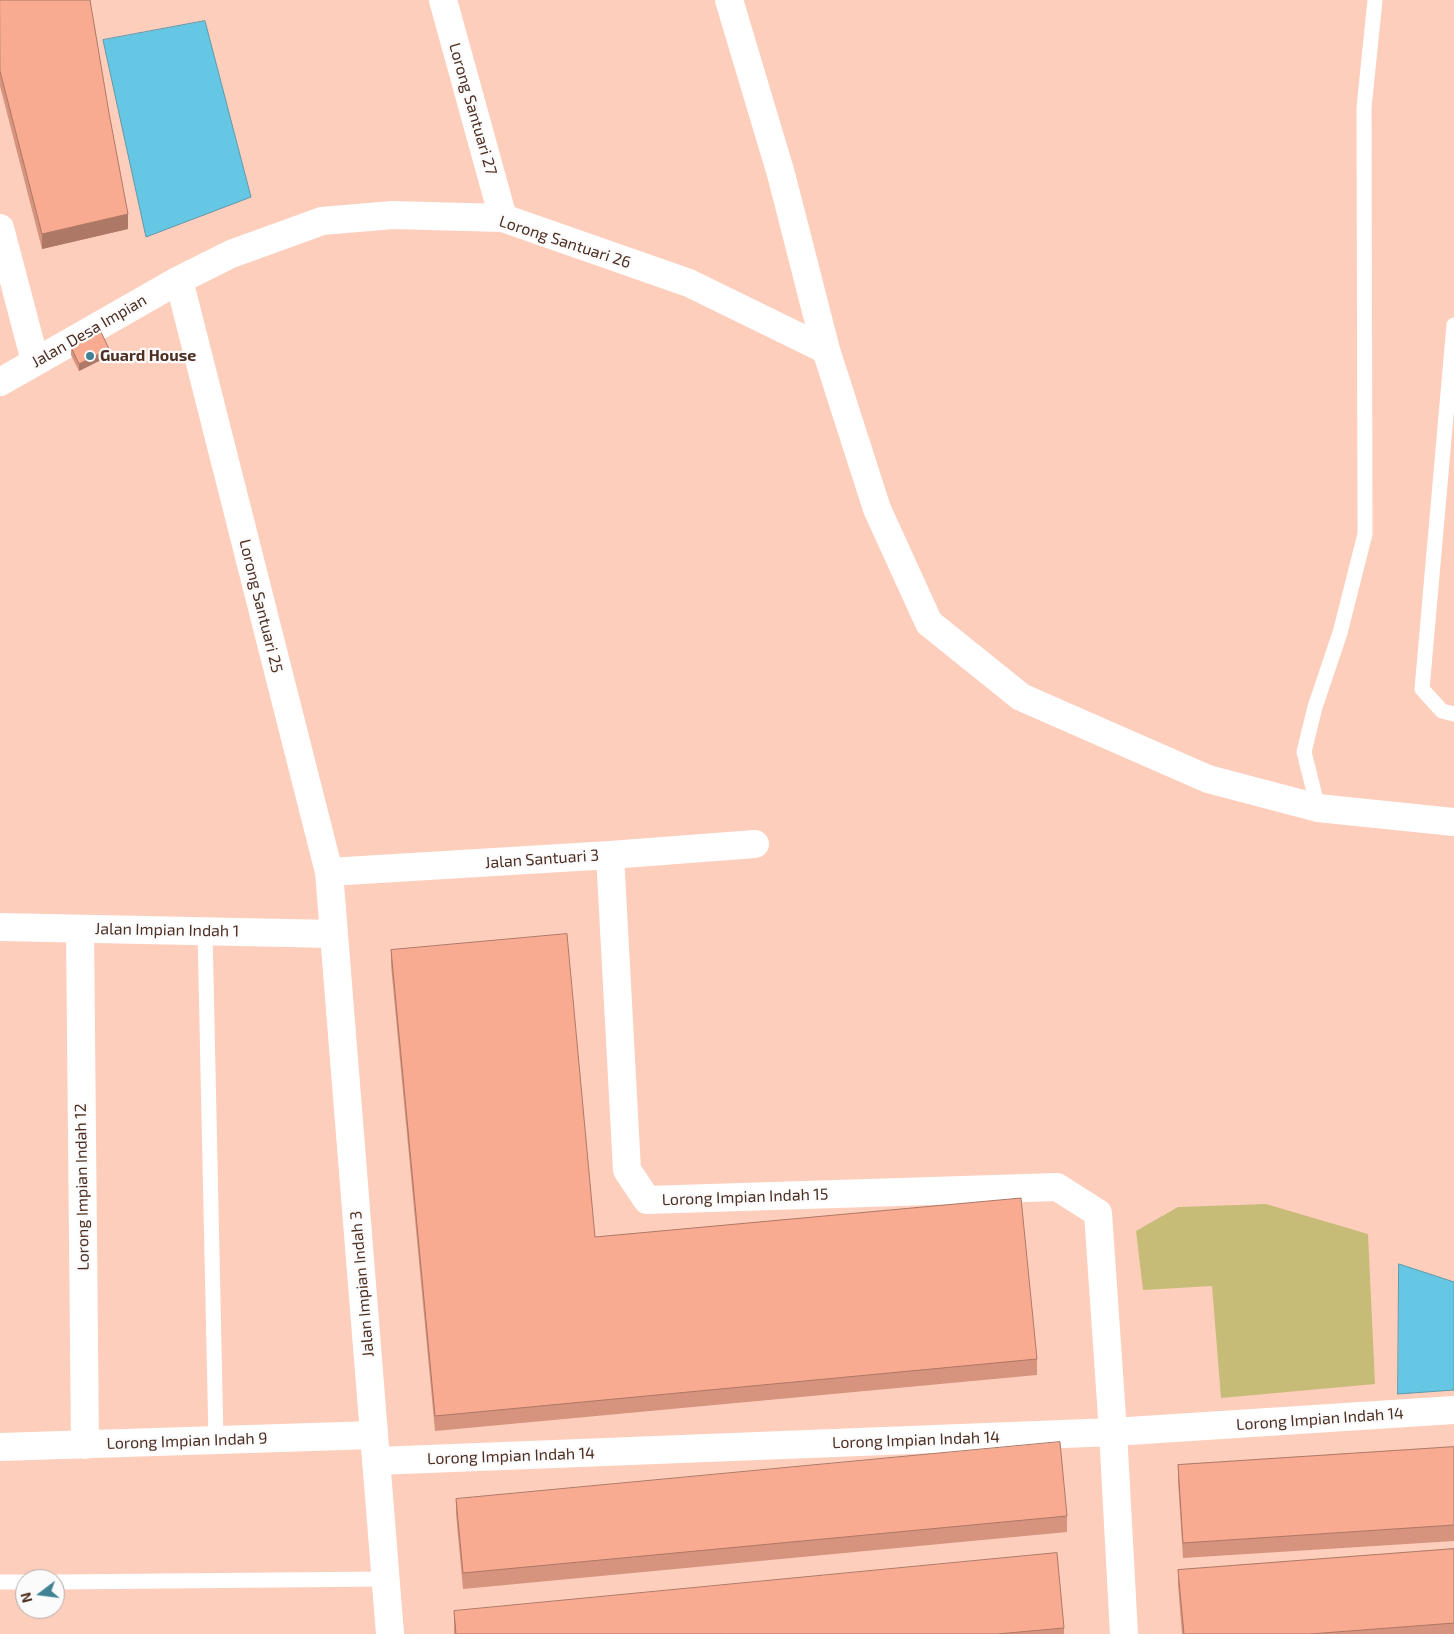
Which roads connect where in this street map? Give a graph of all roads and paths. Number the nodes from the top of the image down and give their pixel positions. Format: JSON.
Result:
{"nodes":[{"id":1,"x":443,"y":0,"type":"edge"},
{"id":2,"x":729,"y":0,"type":"edge"},
{"id":3,"x":1375,"y":0,"type":"edge"},
{"id":4,"x":503,"y":218,"type":"junction"},
{"id":5,"x":0,"y":228,"type":"edge"},
{"id":6,"x":179,"y":280,"type":"junction"},
{"id":7,"x":1454,"y":324,"type":"edge"},
{"id":8,"x":826,"y":350,"type":"junction"},
{"id":9,"x":35,"y":361,"type":"junction"},
{"id":10,"x":0,"y":382,"type":"edge"},
{"id":11,"x":1454,"y":714,"type":"edge"},
{"id":12,"x":1318,"y":808,"type":"junction"},
{"id":13,"x":1454,"y":822,"type":"edge"},
{"id":14,"x":755,"y":844,"type":"dead end"},
{"id":15,"x":610,"y":855,"type":"junction"},
{"id":16,"x":329,"y":872,"type":"junction"},
{"id":17,"x":0,"y":927,"type":"edge"},
{"id":18,"x":80,"y":929,"type":"junction"},
{"id":19,"x":205,"y":931,"type":"junction"},
{"id":20,"x":334,"y":934,"type":"junction"},
{"id":21,"x":1454,"y":1410,"type":"edge"},
{"id":22,"x":1113,"y":1432,"type":"junction"},
{"id":23,"x":216,"y":1440,"type":"junction"},
{"id":24,"x":84,"y":1445,"type":"junction"},
{"id":25,"x":0,"y":1447,"type":"edge"},
{"id":26,"x":375,"y":1448,"type":"junction"},
{"id":27,"x":386,"y":1579,"type":"junction"},
{"id":28,"x":0,"y":1582,"type":"edge"},
{"id":29,"x":15,"y":1582,"type":"edge"},
{"id":30,"x":65,"y":1582,"type":"edge"},
{"id":31,"x":390,"y":1634,"type":"edge"},
{"id":32,"x":1124,"y":1634,"type":"edge"}],
"edges":[{"from":1,"to":4,"type":"street","name":"Lorong Santuari 27"},
{"from":2,"to":8,"type":"street"},
{"from":3,"to":12,"type":"lane"},
{"from":4,"to":6,"type":"street","name":"Lorong Santuari 26"},
{"from":4,"to":8,"type":"street","name":"Lorong Santuari 26"},
{"from":5,"to":9,"type":"street"},
{"from":6,"to":9,"type":"street","name":"Jalan Desa Impian"},
{"from":6,"to":16,"type":"street","name":"Lorong Santuari 25"},
{"from":7,"to":11,"type":"lane"},
{"from":8,"to":12,"type":"street"},
{"from":9,"to":10,"type":"street","name":"Jalan Desa Impian"},
{"from":12,"to":13,"type":"street"},
{"from":14,"to":15,"type":"street","name":"Jalan Santuari 3"},
{"from":15,"to":16,"type":"street","name":"Jalan Santuari 3"},
{"from":15,"to":22,"type":"street","name":"Lorong Impian Indah 15"},
{"from":16,"to":20,"type":"street","name":"Lorong Santuari 25"},
{"from":17,"to":18,"type":"street","name":"Jalan Impian Indah 1"},
{"from":18,"to":19,"type":"street","name":"Jalan Impian Indah 1"},
{"from":18,"to":24,"type":"street","name":"Lorong Impian Indah 12"},
{"from":19,"to":20,"type":"street","name":"Jalan Impian Indah 1"},
{"from":19,"to":23,"type":"lane"},
{"from":20,"to":26,"type":"street","name":"Jalan Impian Indah 3"},
{"from":21,"to":22,"type":"street","name":"Lorong Impian Indah 14"},
{"from":22,"to":26,"type":"street","name":"Lorong Impian Indah 14"},
{"from":22,"to":32,"type":"street"},
{"from":23,"to":24,"type":"street","name":"Lorong Impian Indah 9"},
{"from":23,"to":26,"type":"street","name":"Lorong Impian Indah 9"},
{"from":24,"to":25,"type":"street","name":"Lorong Impian Indah 9"},
{"from":26,"to":27,"type":"street","name":"Jalan Impian Indah 3"},
{"from":27,"to":30,"type":"lane"},
{"from":27,"to":31,"type":"street","name":"Jalan Impian Indah 3"},
{"from":28,"to":29,"type":"lane"}]}
